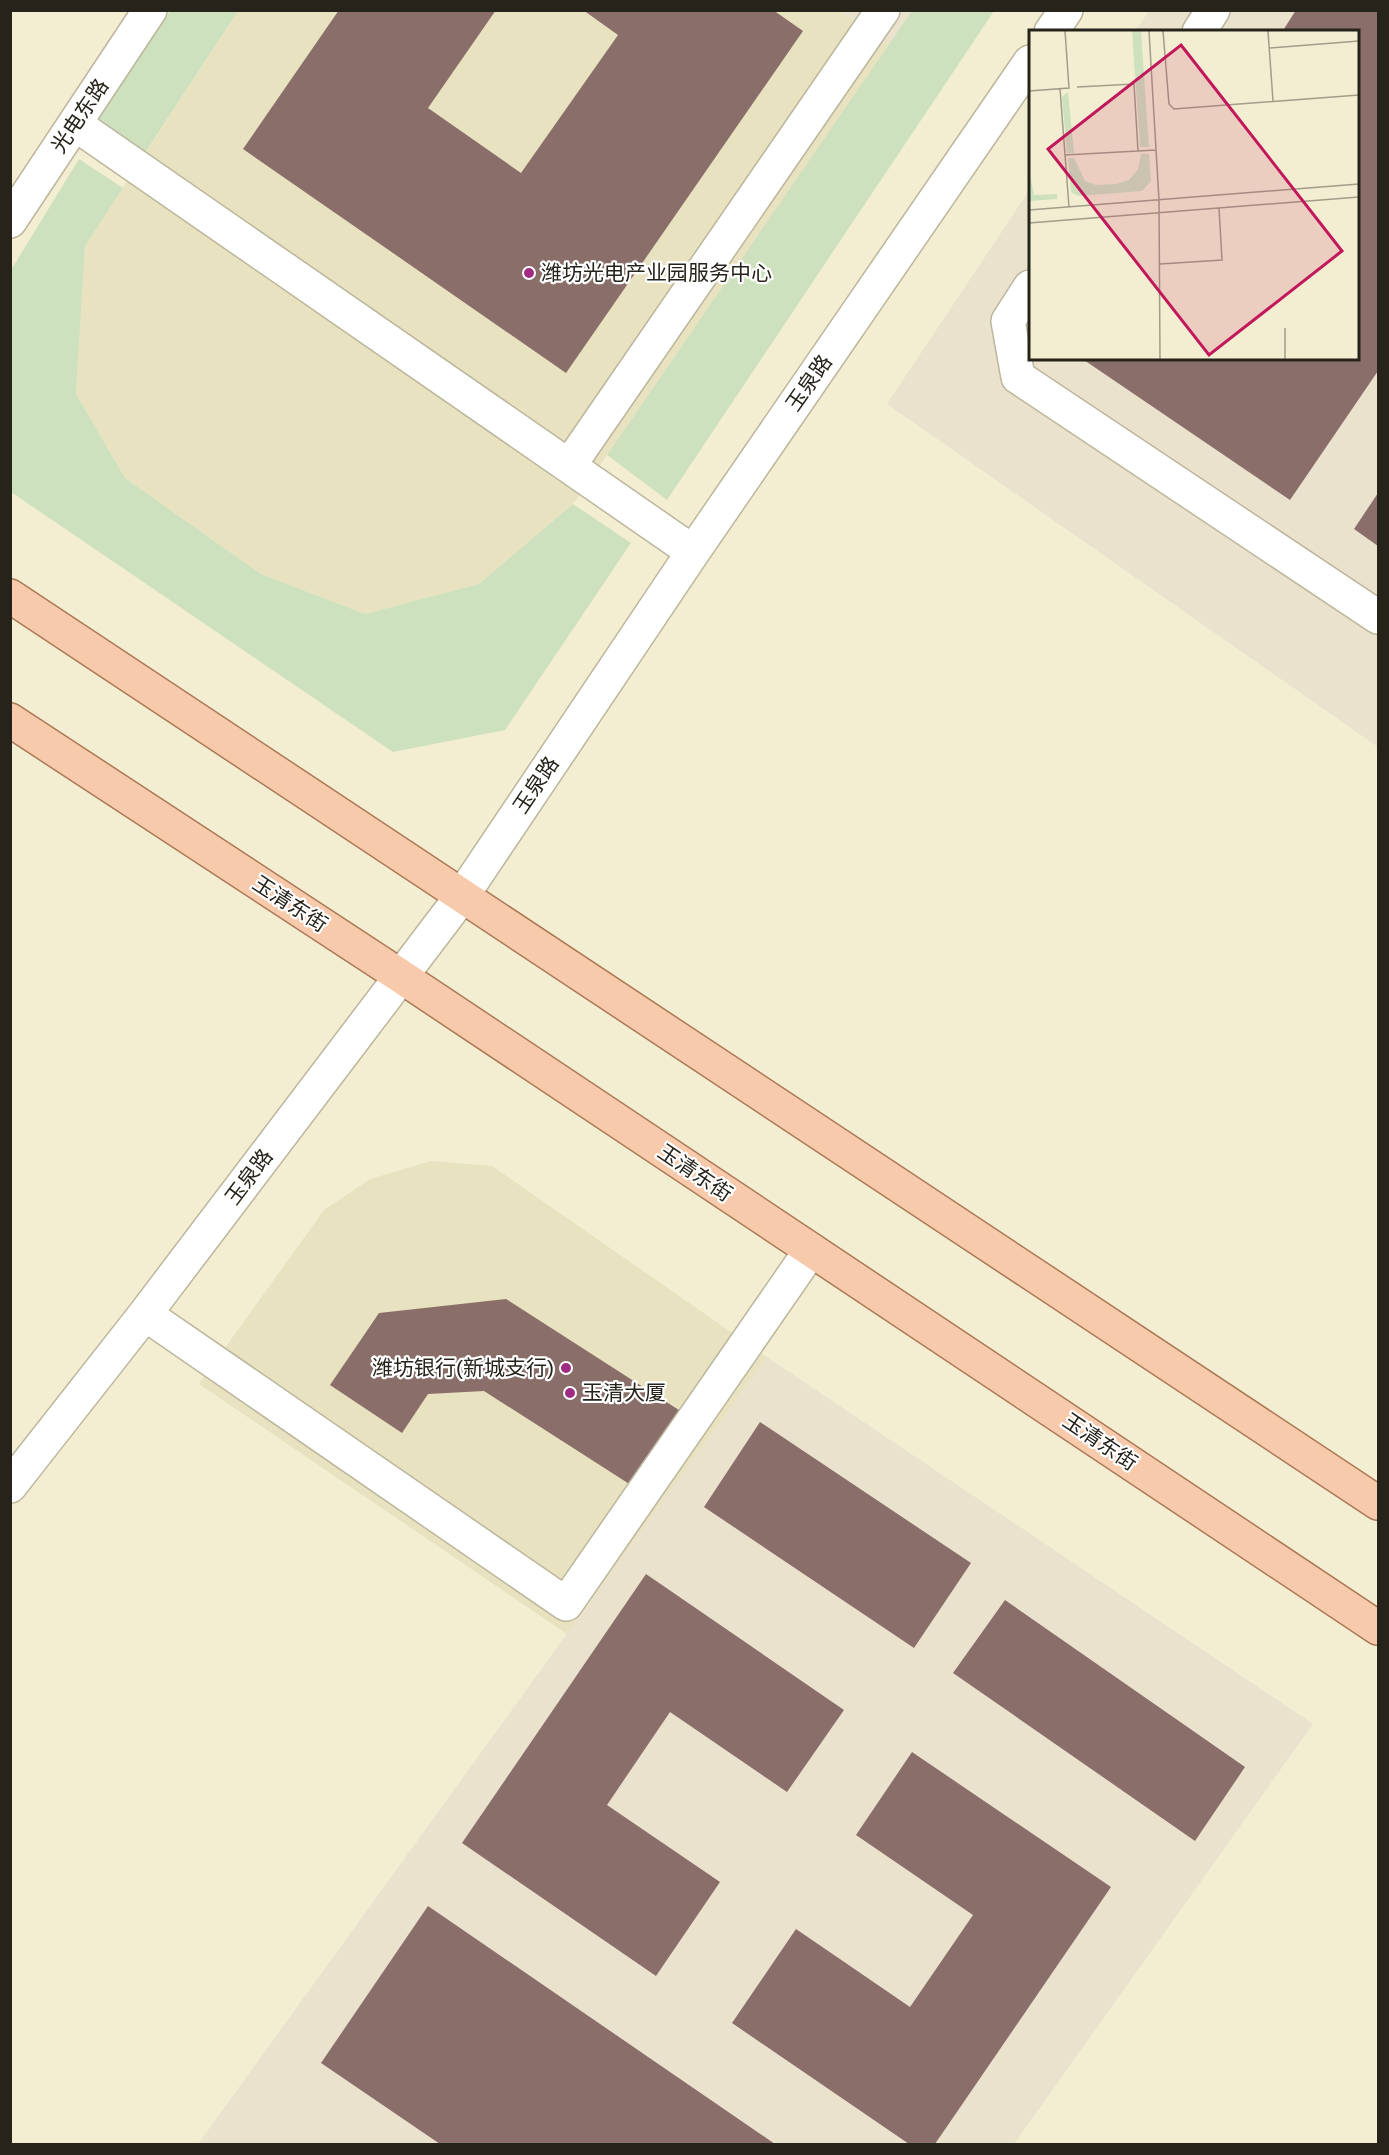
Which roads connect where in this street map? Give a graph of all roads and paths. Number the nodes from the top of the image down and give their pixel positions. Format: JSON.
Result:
{"nodes":[{"id":1,"x":150,"y":10,"type":"edge"},
{"id":2,"x":884,"y":10,"type":"edge"},
{"id":3,"x":1066,"y":10,"type":"edge"},
{"id":4,"x":1213,"y":10,"type":"edge"},
{"id":5,"x":1052,"y":30,"type":"edge"},
{"id":6,"x":1200,"y":30,"type":"edge"},
{"id":7,"x":1029,"y":63,"type":"edge"},
{"id":8,"x":75,"y":124,"type":"junction"},
{"id":9,"x":10,"y":221,"type":"edge"},
{"id":10,"x":1029,"y":289,"type":"edge"},
{"id":11,"x":569,"y":466,"type":"junction"},
{"id":12,"x":693,"y":552,"type":"junction"},
{"id":13,"x":10,"y":596,"type":"edge"},
{"id":14,"x":1378,"y":617,"type":"edge"},
{"id":15,"x":10,"y":720,"type":"edge"},
{"id":16,"x":462,"y":896,"type":"junction"},
{"id":17,"x":402,"y":977,"type":"junction"},
{"id":18,"x":811,"y":1250,"type":"junction"},
{"id":19,"x":145,"y":1314,"type":"junction"},
{"id":20,"x":10,"y":1486,"type":"edge"},
{"id":21,"x":1378,"y":1503,"type":"edge"},
{"id":22,"x":1378,"y":1628,"type":"edge"}],
"edges":[{"from":1,"to":8,"type":"street","name":"光电东路"},
{"from":2,"to":11,"type":"street"},
{"from":3,"to":5,"type":"street"},
{"from":4,"to":6,"type":"street"},
{"from":7,"to":12,"type":"street","name":"玉泉路"},
{"from":8,"to":9,"type":"street","name":"光电东路"},
{"from":8,"to":11,"type":"street"},
{"from":10,"to":14,"type":"street"},
{"from":11,"to":12,"type":"street"},
{"from":12,"to":16,"type":"street","name":"玉泉路"},
{"from":13,"to":16,"type":"main road"},
{"from":15,"to":17,"type":"main road","name":"玉清东街"},
{"from":16,"to":17,"type":"street","name":"玉泉路"},
{"from":16,"to":21,"type":"main road"},
{"from":17,"to":18,"type":"main road","name":"玉清东街"},
{"from":17,"to":19,"type":"street","name":"玉泉路"},
{"from":18,"to":19,"type":"street"},
{"from":18,"to":22,"type":"main road","name":"玉清东街"},
{"from":19,"to":20,"type":"street","name":"玉泉路"}]}
